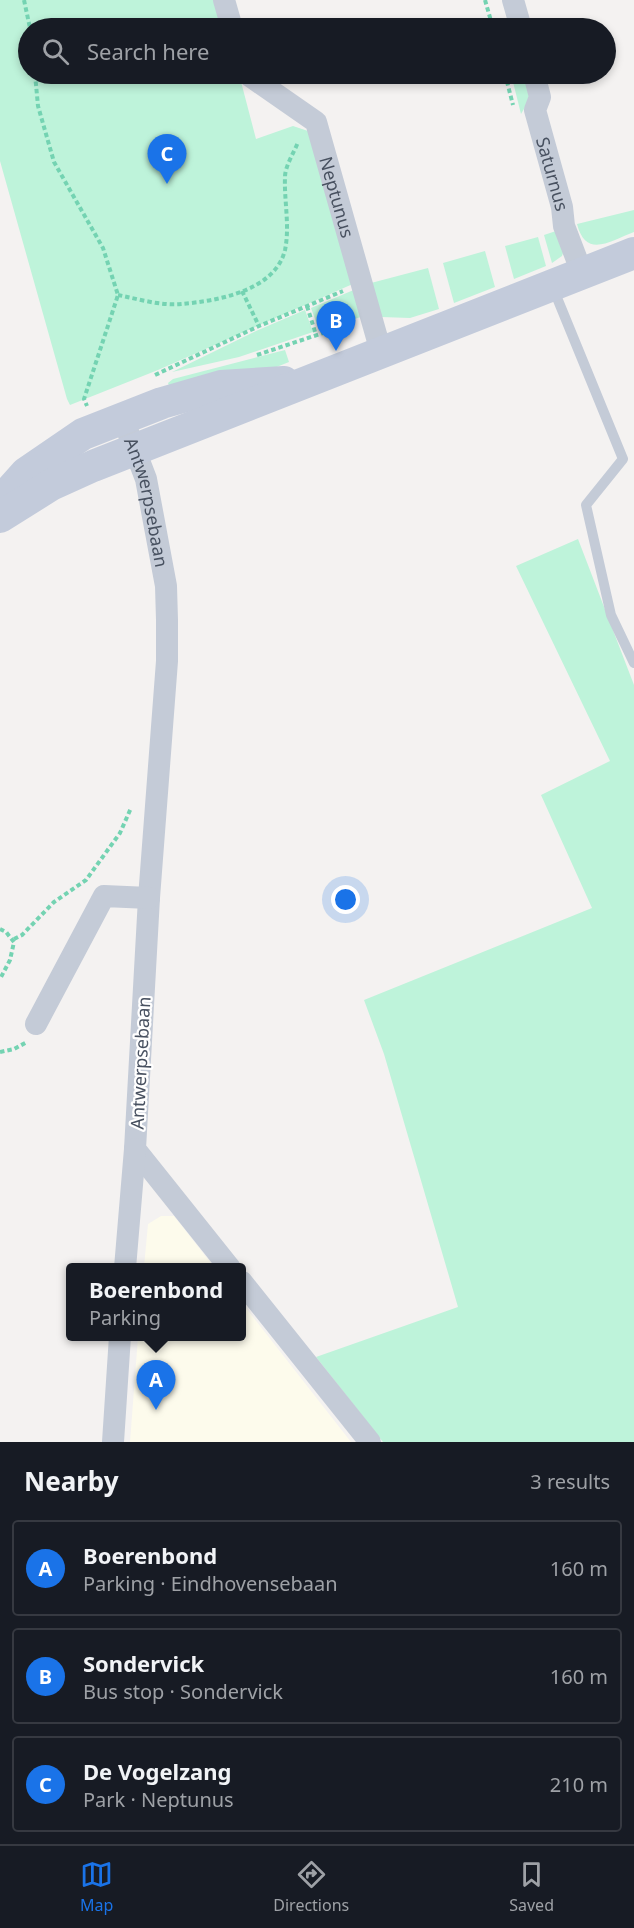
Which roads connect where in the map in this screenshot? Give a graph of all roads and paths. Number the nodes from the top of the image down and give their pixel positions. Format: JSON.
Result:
{"nodes":[{"id":1,"x":24,"y":0,"type":"edge"},
{"id":2,"x":224,"y":0,"type":"edge"},
{"id":3,"x":485,"y":0,"type":"edge"},
{"id":4,"x":513,"y":0,"type":"edge"},
{"id":5,"x":28,"y":18,"type":"edge"},
{"id":6,"x":229,"y":18,"type":"edge"},
{"id":7,"x":490,"y":18,"type":"edge"},
{"id":8,"x":518,"y":18,"type":"edge"},
{"id":9,"x":36,"y":84,"type":"edge"},
{"id":10,"x":261,"y":84,"type":"edge"},
{"id":11,"x":537,"y":84,"type":"edge"},
{"id":12,"x":309,"y":117,"type":"junction"},
{"id":13,"x":634,"y":253,"type":"edge"},
{"id":14,"x":582,"y":273,"type":"junction"},
{"id":15,"x":363,"y":283,"type":"junction"},
{"id":16,"x":552,"y":285,"type":"junction"},
{"id":17,"x":242,"y":291,"type":"junction"},
{"id":18,"x":118,"y":295,"type":"junction"},
{"id":19,"x":307,"y":306,"type":"junction"},
{"id":20,"x":259,"y":326,"type":"junction"},
{"id":21,"x":316,"y":335,"type":"dead end"},
{"id":22,"x":381,"y":352,"type":"junction"},
{"id":23,"x":310,"y":381,"type":"junction"},
{"id":24,"x":155,"y":383,"type":"dead end"},
{"id":25,"x":88,"y":408,"type":"dead end"},
{"id":26,"x":123,"y":419,"type":"junction"},
{"id":27,"x":136,"y":452,"type":"junction"},
{"id":28,"x":0,"y":502,"type":"edge"},
{"id":29,"x":0,"y":517,"type":"edge"},
{"id":30,"x":634,"y":663,"type":"edge"},
{"id":31,"x":158,"y":779,"type":"junction"},
{"id":32,"x":149,"y":898,"type":"junction"},
{"id":33,"x":0,"y":929,"type":"edge"},
{"id":34,"x":14,"y":939,"type":"junction"},
{"id":35,"x":0,"y":979,"type":"edge"},
{"id":36,"x":36,"y":1024,"type":"dead end"},
{"id":37,"x":135,"y":1149,"type":"junction"},
{"id":38,"x":125,"y":1263,"type":"edge"},
{"id":39,"x":226,"y":1263,"type":"edge"},
{"id":40,"x":246,"y":1287,"type":"edge"},
{"id":41,"x":120,"y":1341,"type":"edge"},
{"id":42,"x":113,"y":1442,"type":"edge"},
{"id":43,"x":370,"y":1442,"type":"edge"}],
"edges":[{"from":1,"to":5,"type":"path"},
{"from":2,"to":6,"type":"street"},
{"from":3,"to":7,"type":"path"},
{"from":4,"to":8,"type":"street"},
{"from":9,"to":18,"type":"path"},
{"from":10,"to":12,"type":"street","name":"Neptunus"},
{"from":11,"to":14,"type":"street","name":"Saturnus"},
{"from":12,"to":15,"type":"street","name":"Neptunus"},
{"from":12,"to":17,"type":"path"},
{"from":13,"to":14,"type":"street"},
{"from":14,"to":16,"type":"street"},
{"from":15,"to":19,"type":"path"},
{"from":15,"to":22,"type":"street","name":"Neptunus"},
{"from":16,"to":22,"type":"street"},
{"from":16,"to":30,"type":"lane"},
{"from":17,"to":18,"type":"path"},
{"from":17,"to":20,"type":"path"},
{"from":18,"to":25,"type":"path"},
{"from":19,"to":20,"type":"path"},
{"from":19,"to":21,"type":"path"},
{"from":20,"to":24,"type":"path"},
{"from":22,"to":23,"type":"street"},
{"from":23,"to":26,"type":"street"},
{"from":23,"to":27,"type":"street"},
{"from":26,"to":27,"type":"street","name":"Antwerpsebaan"},
{"from":26,"to":28,"type":"street"},
{"from":27,"to":29,"type":"street"},
{"from":27,"to":31,"type":"street","name":"Antwerpsebaan"},
{"from":31,"to":32,"type":"street","name":"Antwerpsebaan"},
{"from":31,"to":34,"type":"path"},
{"from":32,"to":36,"type":"street"},
{"from":32,"to":37,"type":"street","name":"Antwerpsebaan"},
{"from":33,"to":34,"type":"path"},
{"from":34,"to":35,"type":"path"},
{"from":37,"to":38,"type":"street"},
{"from":37,"to":39,"type":"street","name":"Antwerpsebaan"},
{"from":40,"to":43,"type":"street"},
{"from":41,"to":42,"type":"street"}]}
